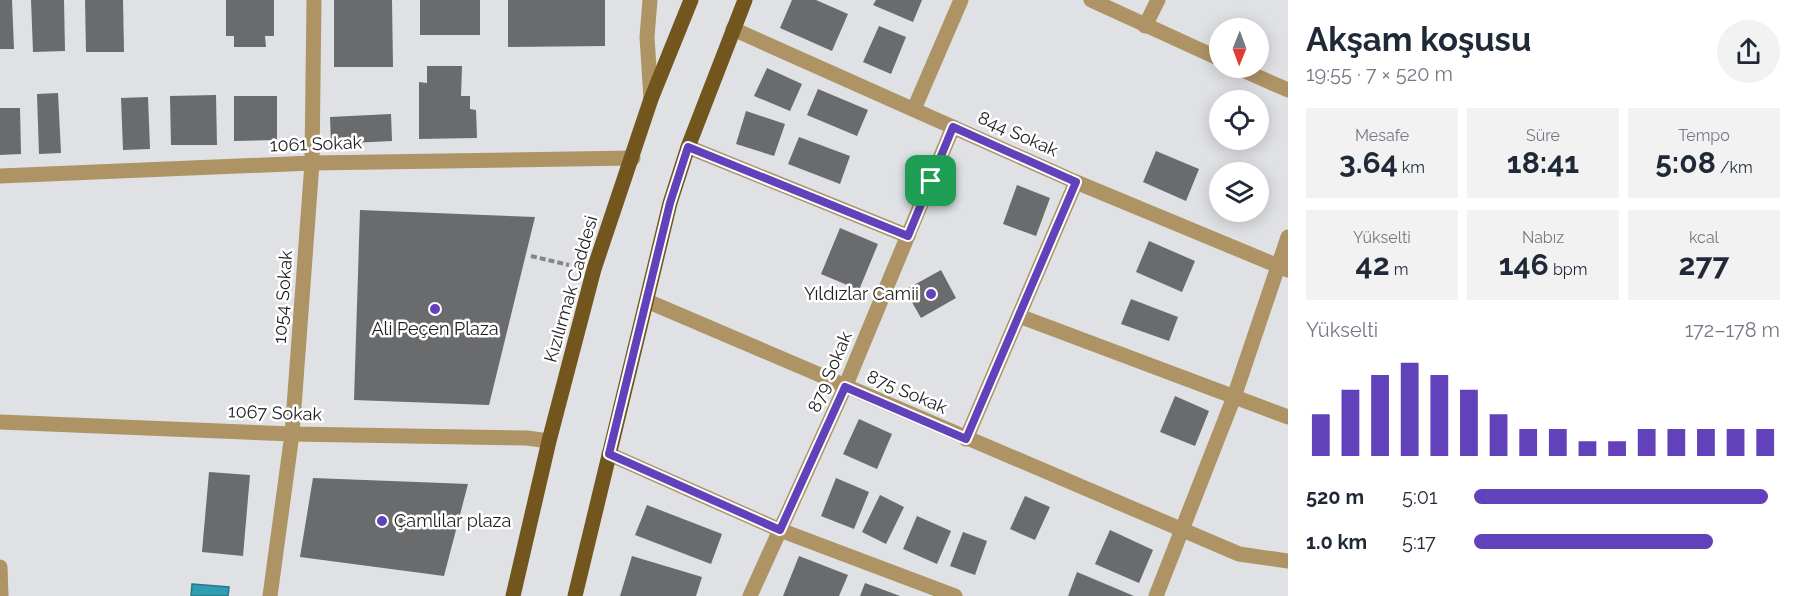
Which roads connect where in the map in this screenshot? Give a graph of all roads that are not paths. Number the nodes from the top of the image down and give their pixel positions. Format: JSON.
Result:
{"nodes":[{"id":1,"x":314,"y":0,"type":"edge"},
{"id":2,"x":650,"y":0,"type":"edge"},
{"id":3,"x":691,"y":0,"type":"edge"},
{"id":4,"x":745,"y":0,"type":"edge"},
{"id":5,"x":962,"y":0,"type":"edge"},
{"id":6,"x":1091,"y":0,"type":"edge"},
{"id":7,"x":1158,"y":0,"type":"edge"},
{"id":8,"x":1145,"y":26,"type":"junction"},
{"id":9,"x":733,"y":29,"type":"junction"},
{"id":10,"x":1209,"y":54,"type":"edge"},
{"id":11,"x":1261,"y":78,"type":"edge"},
{"id":12,"x":1288,"y":90,"type":"edge"},
{"id":13,"x":651,"y":99,"type":"junction"},
{"id":14,"x":914,"y":109,"type":"junction"},
{"id":15,"x":953,"y":127,"type":"junction"},
{"id":16,"x":688,"y":147,"type":"junction"},
{"id":17,"x":633,"y":158,"type":"junction"},
{"id":18,"x":312,"y":163,"type":"junction"},
{"id":19,"x":0,"y":176,"type":"edge"},
{"id":20,"x":1076,"y":182,"type":"junction"},
{"id":21,"x":908,"y":236,"type":"junction"},
{"id":22,"x":1288,"y":237,"type":"edge"},
{"id":23,"x":1283,"y":269,"type":"edge"},
{"id":24,"x":647,"y":301,"type":"junction"},
{"id":25,"x":1018,"y":316,"type":"junction"},
{"id":26,"x":845,"y":387,"type":"junction"},
{"id":27,"x":1234,"y":397,"type":"junction"},
{"id":28,"x":1288,"y":417,"type":"edge"},
{"id":29,"x":0,"y":422,"type":"edge"},
{"id":30,"x":292,"y":434,"type":"junction"},
{"id":31,"x":966,"y":439,"type":"junction"},
{"id":32,"x":549,"y":441,"type":"junction"},
{"id":33,"x":609,"y":454,"type":"junction"},
{"id":34,"x":780,"y":530,"type":"junction"},
{"id":35,"x":1182,"y":531,"type":"junction"},
{"id":36,"x":1288,"y":561,"type":"edge"},
{"id":37,"x":0,"y":567,"type":"edge"},
{"id":38,"x":1,"y":596,"type":"edge"},
{"id":39,"x":270,"y":596,"type":"edge"},
{"id":40,"x":513,"y":596,"type":"edge"},
{"id":41,"x":575,"y":596,"type":"edge"},
{"id":42,"x":750,"y":596,"type":"edge"},
{"id":43,"x":955,"y":596,"type":"edge"},
{"id":44,"x":1156,"y":596,"type":"edge"}],
"edges":[{"from":1,"to":18,"type":"street","name":"1054 Sokak"},
{"from":2,"to":13,"type":"street"},
{"from":3,"to":13,"type":"main road","name":"Kızılırmak Caddesi"},
{"from":4,"to":9,"type":"main road"},
{"from":5,"to":14,"type":"street"},
{"from":6,"to":8,"type":"street"},
{"from":7,"to":8,"type":"street"},
{"from":8,"to":10,"type":"street"},
{"from":9,"to":14,"type":"street","name":"844 Sokak"},
{"from":9,"to":16,"type":"main road"},
{"from":11,"to":12,"type":"street"},
{"from":13,"to":17,"type":"main road","name":"Kızılırmak Caddesi"},
{"from":14,"to":15,"type":"street","name":"844 Sokak"},
{"from":15,"to":20,"type":"street","name":"844 Sokak"},
{"from":15,"to":21,"type":"street","name":"879 Sokak"},
{"from":16,"to":21,"type":"street"},
{"from":16,"to":24,"type":"main road"},
{"from":17,"to":18,"type":"street","name":"1061 Sokak"},
{"from":17,"to":32,"type":"main road","name":"Kızılırmak Caddesi"},
{"from":18,"to":19,"type":"street","name":"1061 Sokak"},
{"from":18,"to":30,"type":"street","name":"1054 Sokak"},
{"from":20,"to":23,"type":"street","name":"844 Sokak"},
{"from":20,"to":25,"type":"street"},
{"from":21,"to":26,"type":"street","name":"879 Sokak"},
{"from":22,"to":23,"type":"street"},
{"from":23,"to":27,"type":"street"},
{"from":24,"to":26,"type":"street","name":"875 Sokak"},
{"from":24,"to":33,"type":"main road"},
{"from":25,"to":27,"type":"street"},
{"from":25,"to":31,"type":"street"},
{"from":26,"to":31,"type":"street","name":"875 Sokak"},
{"from":26,"to":34,"type":"street","name":"879 Sokak"},
{"from":27,"to":28,"type":"street"},
{"from":27,"to":35,"type":"street"},
{"from":29,"to":30,"type":"street","name":"1067 Sokak"},
{"from":30,"to":32,"type":"street","name":"1067 Sokak"},
{"from":30,"to":39,"type":"street","name":"1054 Sokak"},
{"from":31,"to":35,"type":"street","name":"875 Sokak"},
{"from":32,"to":40,"type":"main road","name":"Kızılırmak Caddesi"},
{"from":33,"to":34,"type":"street"},
{"from":33,"to":41,"type":"main road"},
{"from":34,"to":42,"type":"street","name":"879 Sokak"},
{"from":34,"to":43,"type":"street"},
{"from":35,"to":36,"type":"street","name":"875 Sokak"},
{"from":35,"to":44,"type":"street"},
{"from":37,"to":38,"type":"street"}]}
